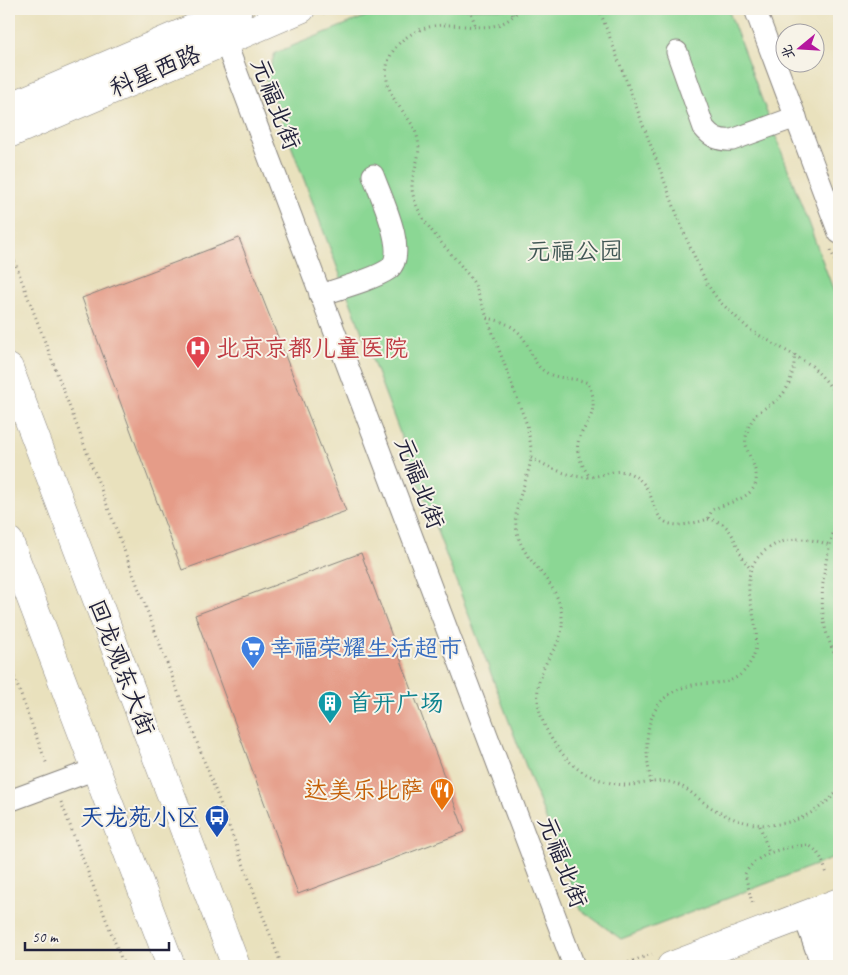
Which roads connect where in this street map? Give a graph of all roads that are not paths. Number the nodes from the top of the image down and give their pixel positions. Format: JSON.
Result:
{"nodes":[{"id":1,"x":301,"y":9,"type":"edge"},
{"id":2,"x":755,"y":9,"type":"edge"},
{"id":3,"x":226,"y":23,"type":"edge"},
{"id":4,"x":677,"y":52,"type":"dead end"},
{"id":5,"x":9,"y":106,"type":"edge"},
{"id":6,"x":796,"y":117,"type":"junction"},
{"id":7,"x":9,"y":134,"type":"edge"},
{"id":8,"x":374,"y":175,"type":"dead end"},
{"id":9,"x":839,"y":233,"type":"edge"},
{"id":10,"x":320,"y":295,"type":"junction"},
{"id":11,"x":9,"y":368,"type":"edge"},
{"id":12,"x":9,"y":541,"type":"edge"},
{"id":13,"x":96,"y":769,"type":"junction"},
{"id":14,"x":9,"y":801,"type":"edge"},
{"id":15,"x":821,"y":909,"type":"edge"},
{"id":16,"x":839,"y":961,"type":"edge"},
{"id":17,"x":171,"y":966,"type":"edge"},
{"id":18,"x":236,"y":966,"type":"edge"},
{"id":19,"x":574,"y":966,"type":"edge"},
{"id":20,"x":671,"y":966,"type":"edge"},
{"id":21,"x":822,"y":966,"type":"edge"}],
"edges":[{"from":1,"to":3,"type":"main road","name":"科星西路"},
{"from":2,"to":6,"type":"street"},
{"from":3,"to":5,"type":"main road","name":"科星西路"},
{"from":3,"to":7,"type":"main road","name":"科星西路"},
{"from":3,"to":10,"type":"street","name":"元福北街"},
{"from":4,"to":6,"type":"street"},
{"from":6,"to":9,"type":"street"},
{"from":8,"to":10,"type":"street"},
{"from":10,"to":19,"type":"street","name":"元福北街"},
{"from":11,"to":18,"type":"main road","name":"回龙观东大街"},
{"from":12,"to":13,"type":"main road"},
{"from":13,"to":14,"type":"street"},
{"from":13,"to":17,"type":"main road"},
{"from":15,"to":16,"type":"street"},
{"from":15,"to":20,"type":"main road"},
{"from":15,"to":21,"type":"street"}]}
